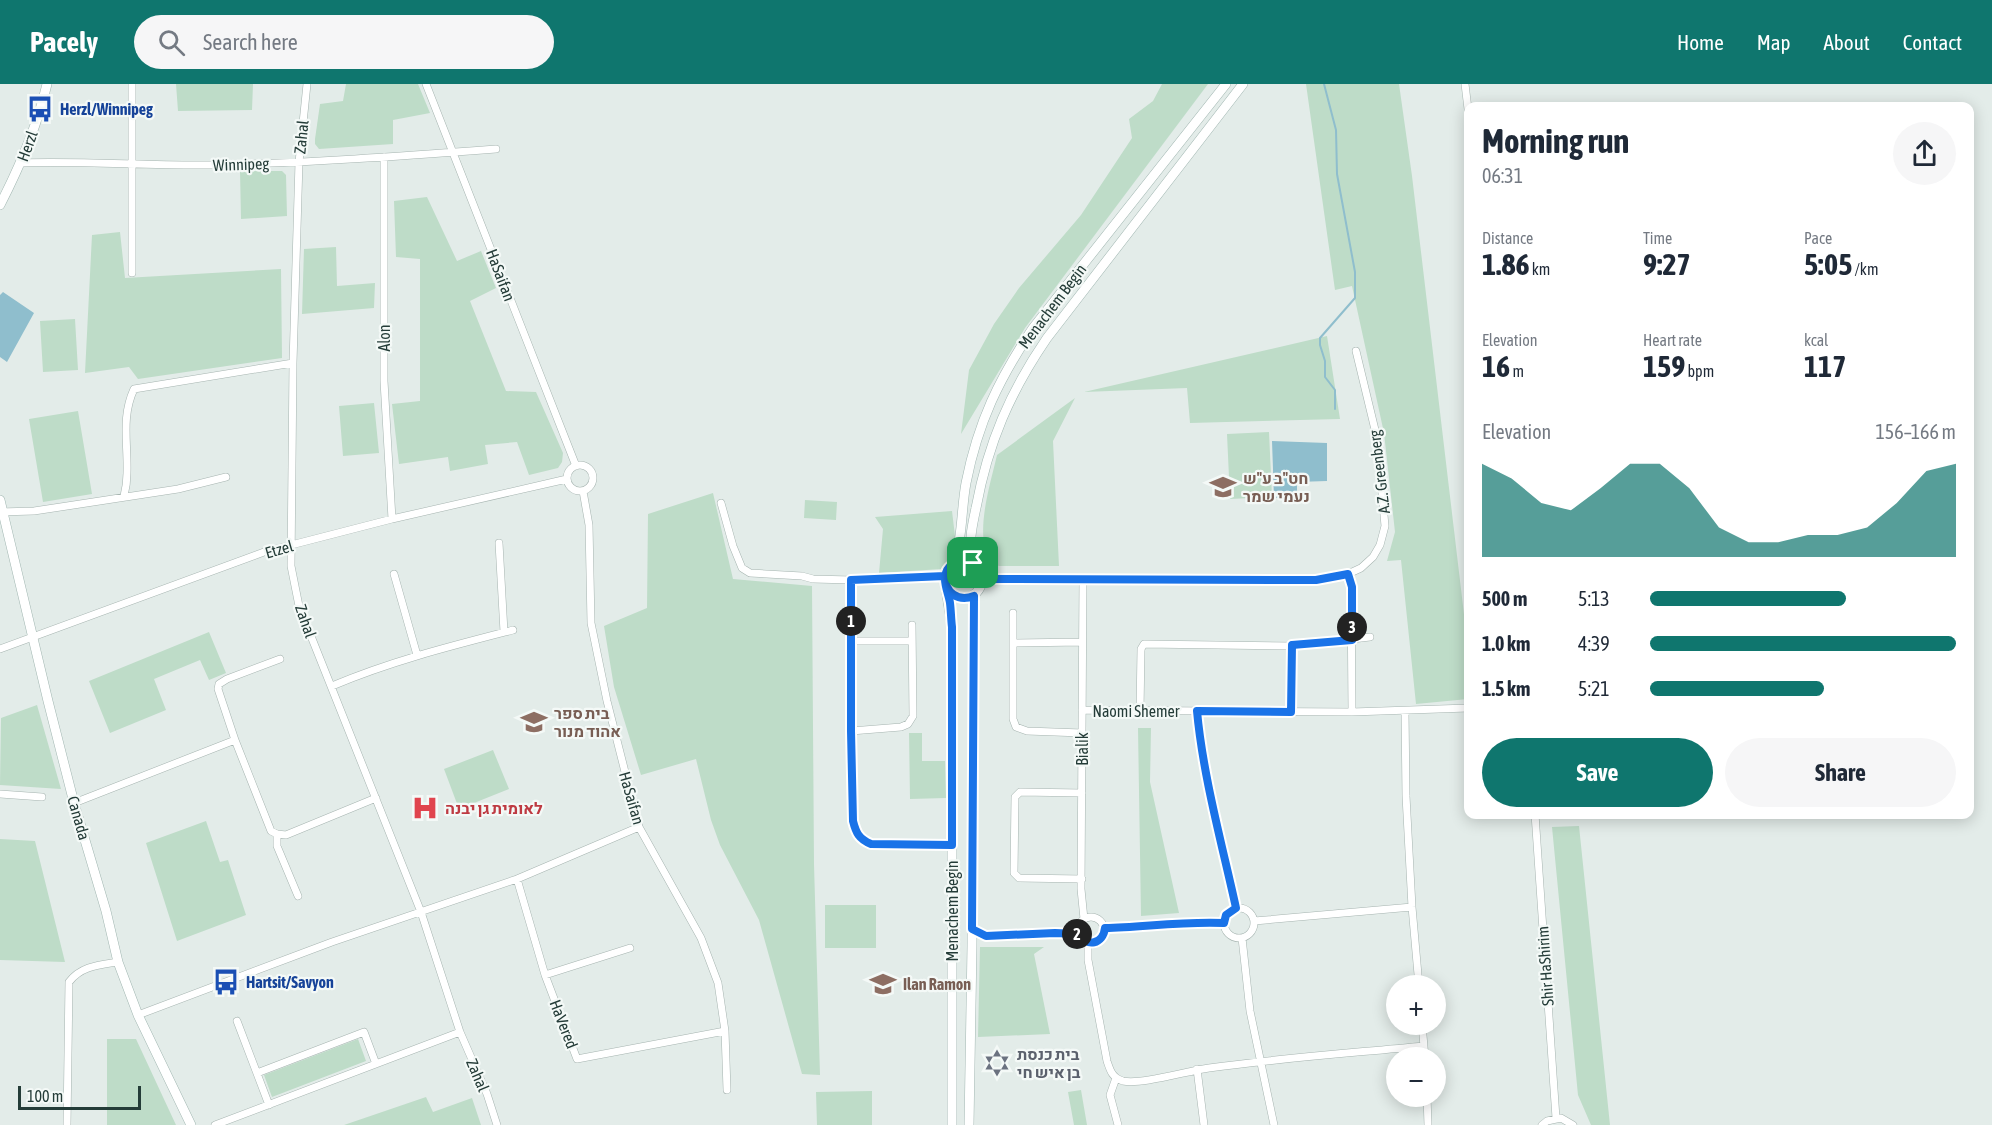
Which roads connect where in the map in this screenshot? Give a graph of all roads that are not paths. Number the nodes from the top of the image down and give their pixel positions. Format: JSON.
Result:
{"nodes":[{"id":1,"x":47,"y":84,"type":"edge"},
{"id":2,"x":132,"y":84,"type":"edge"},
{"id":3,"x":308,"y":84,"type":"edge"},
{"id":4,"x":426,"y":84,"type":"edge"},
{"id":5,"x":1226,"y":84,"type":"edge"},
{"id":6,"x":1243,"y":84,"type":"edge"},
{"id":7,"x":1465,"y":84,"type":"edge"},
{"id":8,"x":1467,"y":102,"type":"edge"},
{"id":9,"x":496,"y":149,"type":"dead end"},
{"id":10,"x":454,"y":152,"type":"junction"},
{"id":11,"x":384,"y":157,"type":"junction"},
{"id":12,"x":299,"y":162,"type":"junction"},
{"id":13,"x":21,"y":163,"type":"junction"},
{"id":14,"x":131,"y":165,"type":"junction"},
{"id":15,"x":0,"y":204,"type":"edge"},
{"id":16,"x":132,"y":273,"type":"dead end"},
{"id":17,"x":1356,"y":351,"type":"dead end"},
{"id":18,"x":293,"y":363,"type":"junction"},
{"id":19,"x":576,"y":466,"type":"junction"},
{"id":20,"x":226,"y":477,"type":"dead end"},
{"id":21,"x":567,"y":478,"type":"junction"},
{"id":22,"x":583,"y":491,"type":"junction"},
{"id":23,"x":124,"y":496,"type":"junction"},
{"id":24,"x":0,"y":500,"type":"edge"},
{"id":25,"x":721,"y":503,"type":"dead end"},
{"id":26,"x":2,"y":512,"type":"edge"},
{"id":27,"x":392,"y":519,"type":"junction"},
{"id":28,"x":499,"y":543,"type":"dead end"},
{"id":29,"x":291,"y":545,"type":"junction"},
{"id":30,"x":973,"y":563,"type":"junction"},
{"id":31,"x":954,"y":564,"type":"junction"},
{"id":32,"x":394,"y":574,"type":"dead end"},
{"id":33,"x":1348,"y":574,"type":"junction"},
{"id":34,"x":945,"y":576,"type":"junction"},
{"id":35,"x":983,"y":579,"type":"junction"},
{"id":36,"x":1083,"y":579,"type":"junction"},
{"id":37,"x":851,"y":580,"type":"junction"},
{"id":38,"x":948,"y":589,"type":"junction"},
{"id":39,"x":974,"y":596,"type":"junction"},
{"id":40,"x":1013,"y":613,"type":"dead end"},
{"id":41,"x":912,"y":625,"type":"dead end"},
{"id":42,"x":513,"y":630,"type":"dead end"},
{"id":43,"x":504,"y":632,"type":"junction"},
{"id":44,"x":1370,"y":637,"type":"dead end"},
{"id":45,"x":32,"y":638,"type":"junction"},
{"id":46,"x":1352,"y":640,"type":"junction"},
{"id":47,"x":851,"y":641,"type":"junction"},
{"id":48,"x":912,"y":641,"type":"junction"},
{"id":49,"x":1082,"y":642,"type":"junction"},
{"id":50,"x":1013,"y":643,"type":"junction"},
{"id":51,"x":1292,"y":645,"type":"junction"},
{"id":52,"x":0,"y":649,"type":"edge"},
{"id":53,"x":417,"y":655,"type":"junction"},
{"id":54,"x":280,"y":659,"type":"dead end"},
{"id":55,"x":332,"y":686,"type":"junction"},
{"id":56,"x":1464,"y":708,"type":"edge"},
{"id":57,"x":1082,"y":710,"type":"junction"},
{"id":58,"x":1140,"y":711,"type":"junction"},
{"id":59,"x":1197,"y":711,"type":"junction"},
{"id":60,"x":1405,"y":711,"type":"junction"},
{"id":61,"x":1291,"y":712,"type":"junction"},
{"id":62,"x":1352,"y":712,"type":"junction"},
{"id":63,"x":851,"y":731,"type":"junction"},
{"id":64,"x":1082,"y":733,"type":"junction"},
{"id":65,"x":235,"y":740,"type":"junction"},
{"id":66,"x":1082,"y":793,"type":"junction"},
{"id":67,"x":0,"y":794,"type":"edge"},
{"id":68,"x":42,"y":797,"type":"dead end"},
{"id":69,"x":376,"y":798,"type":"junction"},
{"id":70,"x":74,"y":803,"type":"junction"},
{"id":71,"x":1534,"y":819,"type":"edge"},
{"id":72,"x":639,"y":827,"type":"junction"},
{"id":73,"x":277,"y":834,"type":"junction"},
{"id":74,"x":952,"y":845,"type":"junction"},
{"id":75,"x":517,"y":879,"type":"junction"},
{"id":76,"x":1082,"y":879,"type":"junction"},
{"id":77,"x":298,"y":896,"type":"dead end"},
{"id":78,"x":1412,"y":907,"type":"junction"},
{"id":79,"x":1236,"y":908,"type":"junction"},
{"id":80,"x":421,"y":912,"type":"junction"},
{"id":81,"x":1084,"y":919,"type":"junction"},
{"id":82,"x":1254,"y":921,"type":"junction"},
{"id":83,"x":1224,"y":923,"type":"junction"},
{"id":84,"x":1079,"y":926,"type":"junction"},
{"id":85,"x":1105,"y":928,"type":"junction"},
{"id":86,"x":972,"y":929,"type":"junction"},
{"id":87,"x":1055,"y":933,"type":"junction"},
{"id":88,"x":1078,"y":934,"type":"junction"},
{"id":89,"x":986,"y":936,"type":"junction"},
{"id":90,"x":1242,"y":938,"type":"junction"},
{"id":91,"x":1088,"y":943,"type":"junction"},
{"id":92,"x":972,"y":946,"type":"junction"},
{"id":93,"x":630,"y":948,"type":"dead end"},
{"id":94,"x":118,"y":962,"type":"junction"},
{"id":95,"x":545,"y":975,"type":"junction"},
{"id":96,"x":1418,"y":975,"type":"edge"},
{"id":97,"x":138,"y":1015,"type":"junction"},
{"id":98,"x":237,"y":1021,"type":"dead end"},
{"id":99,"x":725,"y":1031,"type":"junction"},
{"id":100,"x":460,"y":1032,"type":"junction"},
{"id":101,"x":1423,"y":1035,"type":"edge"},
{"id":102,"x":1424,"y":1046,"type":"joint"},
{"id":103,"x":1261,"y":1060,"type":"junction"},
{"id":104,"x":376,"y":1064,"type":"junction"},
{"id":105,"x":1197,"y":1069,"type":"junction"},
{"id":106,"x":257,"y":1073,"type":"junction"},
{"id":107,"x":1116,"y":1078,"type":"junction"},
{"id":108,"x":727,"y":1090,"type":"dead end"},
{"id":109,"x":269,"y":1104,"type":"junction"},
{"id":110,"x":1427,"y":1107,"type":"edge"},
{"id":111,"x":1556,"y":1118,"type":"junction"},
{"id":112,"x":67,"y":1125,"type":"edge"},
{"id":113,"x":190,"y":1125,"type":"edge"},
{"id":114,"x":215,"y":1125,"type":"edge"},
{"id":115,"x":497,"y":1125,"type":"edge"},
{"id":116,"x":952,"y":1125,"type":"edge"},
{"id":117,"x":969,"y":1125,"type":"edge"},
{"id":118,"x":1118,"y":1125,"type":"edge"},
{"id":119,"x":1204,"y":1125,"type":"edge"},
{"id":120,"x":1274,"y":1125,"type":"edge"},
{"id":121,"x":1428,"y":1125,"type":"edge"},
{"id":122,"x":1542,"y":1125,"type":"edge"},
{"id":123,"x":1573,"y":1125,"type":"edge"}],
"edges":[{"from":1,"to":13,"type":"main road","name":"Herzl"},
{"from":2,"to":14,"type":"street"},
{"from":3,"to":12,"type":"street","name":"Zahal"},
{"from":4,"to":10,"type":"street","name":"HaSaifan"},
{"from":5,"to":31,"type":"main road","name":"Menachem Begin"},
{"from":6,"to":30,"type":"main road","name":"Menachem Begin"},
{"from":7,"to":8,"type":"street"},
{"from":9,"to":10,"type":"street","name":"Winnipeg"},
{"from":10,"to":11,"type":"street","name":"Winnipeg"},
{"from":10,"to":19,"type":"street","name":"HaSaifan"},
{"from":11,"to":12,"type":"street","name":"Winnipeg"},
{"from":11,"to":27,"type":"street","name":"Alon"},
{"from":12,"to":14,"type":"street","name":"Winnipeg"},
{"from":12,"to":18,"type":"street","name":"Zahal"},
{"from":13,"to":14,"type":"street","name":"Winnipeg"},
{"from":13,"to":15,"type":"main road","name":"Herzl"},
{"from":14,"to":16,"type":"street"},
{"from":17,"to":33,"type":"street","name":"A.Z. Greenberg"},
{"from":18,"to":23,"type":"street"},
{"from":18,"to":29,"type":"street","name":"Zahal"},
{"from":19,"to":21,"type":"street"},
{"from":19,"to":22,"type":"street"},
{"from":20,"to":23,"type":"street"},
{"from":21,"to":22,"type":"street"},
{"from":21,"to":27,"type":"street","name":"Etzel"},
{"from":22,"to":72,"type":"street","name":"HaSaifan"},
{"from":23,"to":26,"type":"street"},
{"from":24,"to":26,"type":"main road","name":"Canada"},
{"from":25,"to":37,"type":"street"},
{"from":26,"to":45,"type":"main road","name":"Canada"},
{"from":27,"to":29,"type":"street","name":"Etzel"},
{"from":28,"to":43,"type":"street"},
{"from":29,"to":45,"type":"street","name":"Etzel"},
{"from":29,"to":55,"type":"street","name":"Zahal"},
{"from":30,"to":31,"type":"main road"},
{"from":30,"to":35,"type":"main road"},
{"from":31,"to":34,"type":"main road"},
{"from":32,"to":53,"type":"street"},
{"from":33,"to":36,"type":"street","name":"A.Z. Greenberg"},
{"from":33,"to":46,"type":"street"},
{"from":34,"to":37,"type":"street"},
{"from":34,"to":38,"type":"main road"},
{"from":35,"to":36,"type":"street","name":"A.Z. Greenberg"},
{"from":35,"to":39,"type":"main road"},
{"from":36,"to":49,"type":"street","name":"Bialik"},
{"from":37,"to":47,"type":"street"},
{"from":38,"to":39,"type":"main road"},
{"from":38,"to":74,"type":"main road","name":"Menachem Begin"},
{"from":39,"to":86,"type":"main road","name":"Menachem Begin"},
{"from":40,"to":50,"type":"street"},
{"from":41,"to":48,"type":"street"},
{"from":42,"to":43,"type":"street"},
{"from":43,"to":53,"type":"street"},
{"from":44,"to":46,"type":"street"},
{"from":45,"to":52,"type":"street","name":"Etzel"},
{"from":45,"to":70,"type":"main road","name":"Canada"},
{"from":46,"to":51,"type":"street"},
{"from":46,"to":62,"type":"street"},
{"from":47,"to":48,"type":"street"},
{"from":47,"to":63,"type":"street"},
{"from":48,"to":63,"type":"street"},
{"from":49,"to":50,"type":"street"},
{"from":49,"to":57,"type":"street","name":"Bialik"},
{"from":50,"to":64,"type":"street"},
{"from":51,"to":58,"type":"street"},
{"from":51,"to":61,"type":"street"},
{"from":53,"to":55,"type":"street"},
{"from":54,"to":65,"type":"street"},
{"from":55,"to":69,"type":"street","name":"Zahal"},
{"from":56,"to":60,"type":"street","name":"Naomi Shemer"},
{"from":57,"to":58,"type":"street","name":"Naomi Shemer"},
{"from":57,"to":64,"type":"street","name":"Bialik"},
{"from":58,"to":59,"type":"street","name":"Naomi Shemer"},
{"from":59,"to":61,"type":"street","name":"Naomi Shemer"},
{"from":59,"to":79,"type":"street"},
{"from":60,"to":62,"type":"street","name":"Naomi Shemer"},
{"from":60,"to":78,"type":"street"},
{"from":61,"to":62,"type":"street","name":"Naomi Shemer"},
{"from":63,"to":74,"type":"street"},
{"from":64,"to":66,"type":"street","name":"Bialik"},
{"from":65,"to":70,"type":"street"},
{"from":65,"to":73,"type":"street"},
{"from":66,"to":76,"type":"street","name":"Bialik"},
{"from":66,"to":76,"type":"street"},
{"from":67,"to":68,"type":"street"},
{"from":69,"to":73,"type":"street"},
{"from":69,"to":80,"type":"street","name":"Zahal"},
{"from":70,"to":94,"type":"main road","name":"Canada"},
{"from":71,"to":111,"type":"street","name":"Shir HaShirim"},
{"from":72,"to":75,"type":"street"},
{"from":72,"to":99,"type":"street","name":"HaSaifan"},
{"from":73,"to":77,"type":"street"},
{"from":74,"to":116,"type":"main road","name":"Menachem Begin"},
{"from":75,"to":80,"type":"street"},
{"from":75,"to":95,"type":"street","name":"HaVered"},
{"from":76,"to":81,"type":"street","name":"Bialik"},
{"from":78,"to":82,"type":"street"},
{"from":78,"to":96,"type":"street"},
{"from":79,"to":82,"type":"street"},
{"from":79,"to":83,"type":"street"},
{"from":80,"to":97,"type":"street"},
{"from":80,"to":100,"type":"street","name":"Zahal"},
{"from":81,"to":84,"type":"street"},
{"from":81,"to":85,"type":"street"},
{"from":82,"to":90,"type":"street"},
{"from":83,"to":85,"type":"street"},
{"from":83,"to":90,"type":"street"},
{"from":84,"to":87,"type":"street"},
{"from":84,"to":88,"type":"street"},
{"from":85,"to":91,"type":"street"},
{"from":86,"to":89,"type":"street"},
{"from":86,"to":92,"type":"main road","name":"Menachem Begin"},
{"from":87,"to":88,"type":"street"},
{"from":87,"to":89,"type":"street"},
{"from":88,"to":91,"type":"street"},
{"from":89,"to":92,"type":"street"},
{"from":90,"to":103,"type":"street"},
{"from":91,"to":107,"type":"street"},
{"from":92,"to":117,"type":"main road","name":"Menachem Begin"},
{"from":93,"to":95,"type":"street"},
{"from":94,"to":97,"type":"main road","name":"Canada"},
{"from":94,"to":112,"type":"street"},
{"from":95,"to":99,"type":"street","name":"HaVered"},
{"from":97,"to":113,"type":"main road","name":"Canada"},
{"from":98,"to":106,"type":"street"},
{"from":99,"to":108,"type":"street","name":"HaSaifan"},
{"from":100,"to":104,"type":"street"},
{"from":100,"to":115,"type":"street","name":"Zahal"},
{"from":101,"to":102,"type":"street"},
{"from":102,"to":103,"type":"street"},
{"from":103,"to":105,"type":"street"},
{"from":103,"to":120,"type":"street"},
{"from":104,"to":106,"type":"street"},
{"from":104,"to":109,"type":"street"},
{"from":105,"to":107,"type":"street"},
{"from":105,"to":119,"type":"street"},
{"from":106,"to":109,"type":"street"},
{"from":107,"to":118,"type":"street"},
{"from":109,"to":114,"type":"street"},
{"from":110,"to":121,"type":"street"},
{"from":111,"to":122,"type":"street"},
{"from":111,"to":123,"type":"street"}]}
